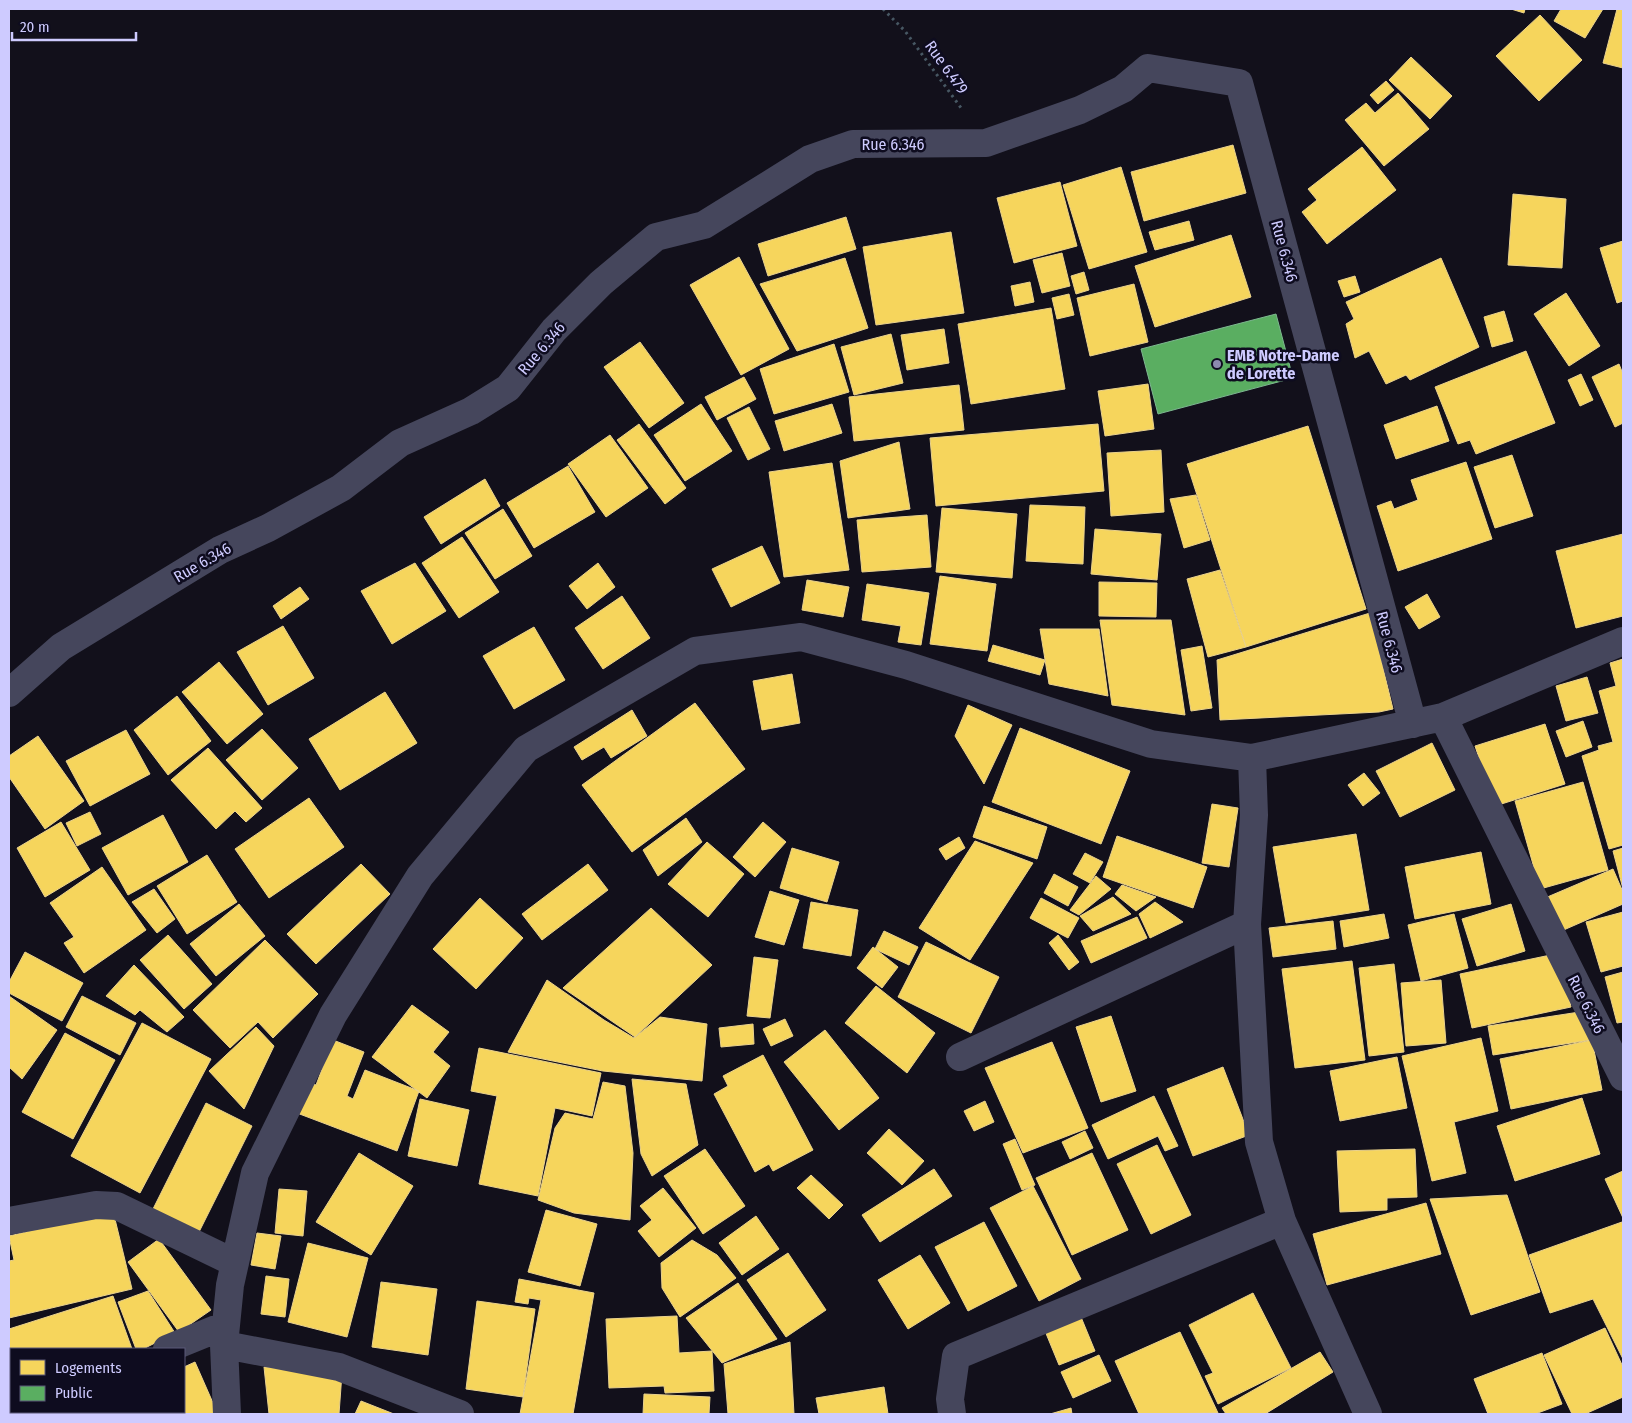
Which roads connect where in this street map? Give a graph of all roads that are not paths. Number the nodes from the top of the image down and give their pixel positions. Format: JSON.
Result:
{"nodes":[{"id":1,"x":1623,"y":641,"type":"edge"},
{"id":2,"x":9,"y":693,"type":"edge"},
{"id":3,"x":1444,"y":717,"type":"junction"},
{"id":4,"x":1413,"y":724,"type":"junction"},
{"id":5,"x":1252,"y":758,"type":"junction"},
{"id":6,"x":1247,"y":924,"type":"junction"},
{"id":7,"x":960,"y":1058,"type":"dead end"},
{"id":8,"x":1623,"y":1077,"type":"edge"},
{"id":9,"x":9,"y":1221,"type":"edge"},
{"id":10,"x":1282,"y":1221,"type":"junction"},
{"id":11,"x":235,"y":1263,"type":"junction"},
{"id":12,"x":226,"y":1335,"type":"junction"},
{"id":13,"x":171,"y":1348,"type":"edge"},
{"id":14,"x":227,"y":1414,"type":"edge"},
{"id":15,"x":460,"y":1414,"type":"edge"},
{"id":16,"x":952,"y":1414,"type":"edge"},
{"id":17,"x":1368,"y":1414,"type":"edge"}],
"edges":[{"from":1,"to":3,"type":"street"},
{"from":2,"to":4,"type":"street","name":"Rue 6.346"},
{"from":3,"to":4,"type":"street"},
{"from":3,"to":8,"type":"street","name":"Rue 6.346"},
{"from":4,"to":5,"type":"street"},
{"from":5,"to":6,"type":"street"},
{"from":5,"to":11,"type":"street"},
{"from":6,"to":7,"type":"street"},
{"from":6,"to":10,"type":"street"},
{"from":9,"to":11,"type":"street"},
{"from":10,"to":16,"type":"street"},
{"from":10,"to":17,"type":"street"},
{"from":11,"to":12,"type":"street"},
{"from":12,"to":13,"type":"street"},
{"from":12,"to":14,"type":"street"},
{"from":12,"to":15,"type":"street"}]}
